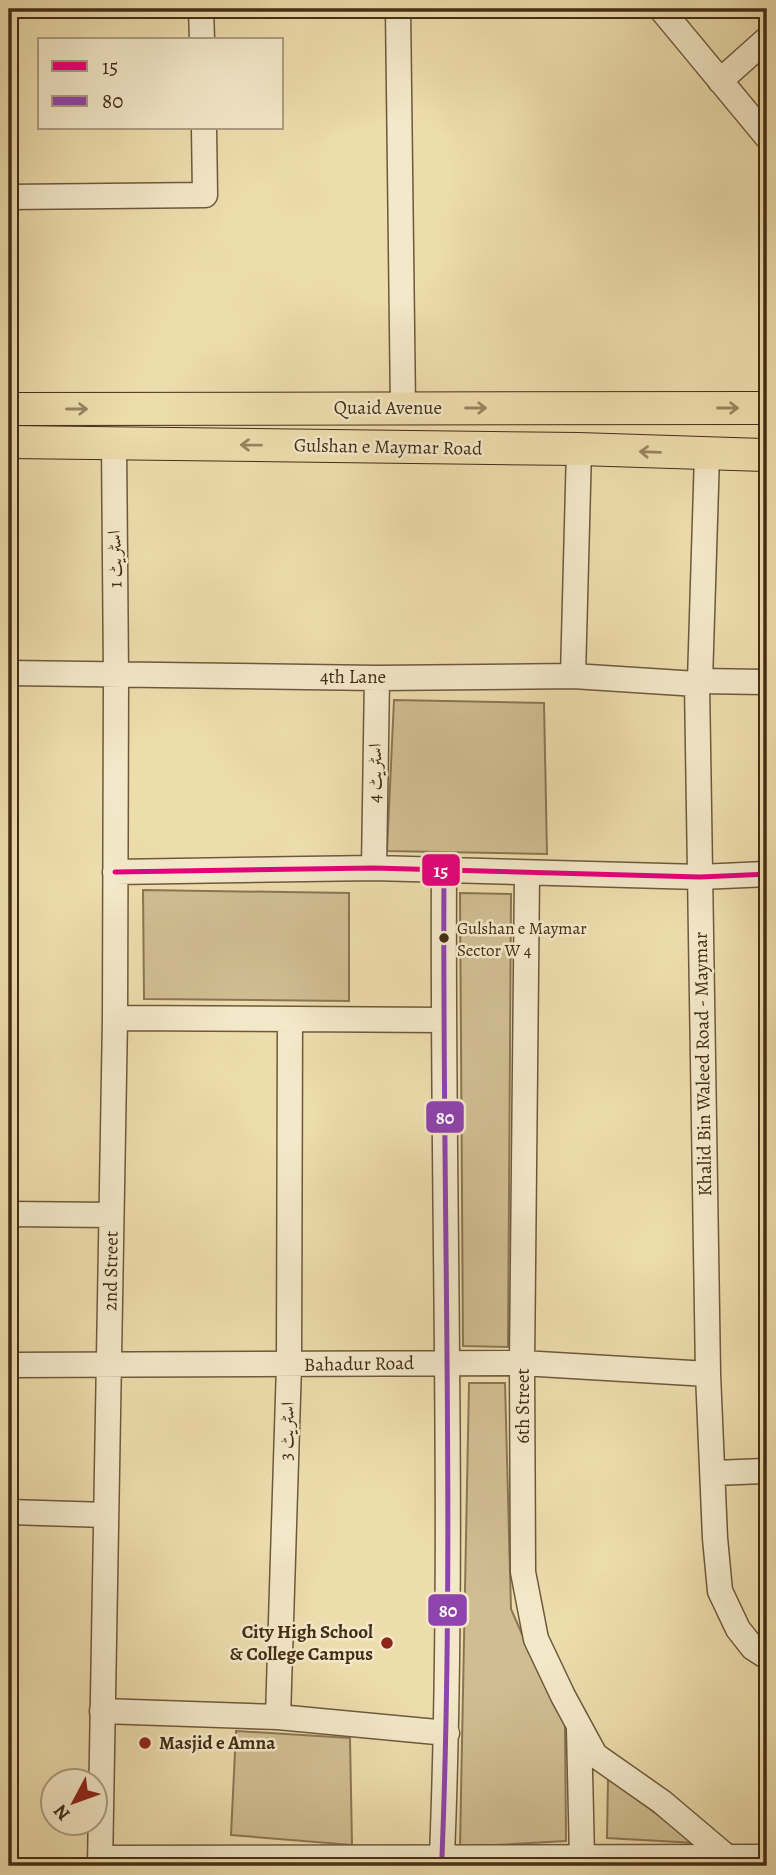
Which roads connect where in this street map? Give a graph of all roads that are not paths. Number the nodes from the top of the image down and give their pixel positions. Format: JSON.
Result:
{"nodes":[{"id":1,"x":201,"y":9,"type":"edge"},
{"id":2,"x":398,"y":9,"type":"edge"},
{"id":3,"x":661,"y":9,"type":"edge"},
{"id":4,"x":202,"y":38,"type":"edge"},
{"id":5,"x":767,"y":39,"type":"edge"},
{"id":6,"x":720,"y":81,"type":"junction"},
{"id":7,"x":204,"y":130,"type":"edge"},
{"id":8,"x":767,"y":137,"type":"edge"},
{"id":9,"x":9,"y":197,"type":"edge"},
{"id":10,"x":402,"y":408,"type":"junction"},
{"id":11,"x":767,"y":408,"type":"edge"},
{"id":12,"x":9,"y":409,"type":"edge"},
{"id":13,"x":9,"y":442,"type":"edge"},
{"id":14,"x":114,"y":444,"type":"junction"},
{"id":15,"x":579,"y":449,"type":"junction"},
{"id":16,"x":707,"y":455,"type":"junction"},
{"id":17,"x":767,"y":455,"type":"edge"},
{"id":18,"x":9,"y":673,"type":"edge"},
{"id":19,"x":116,"y":675,"type":"junction"},
{"id":20,"x":573,"y":676,"type":"junction"},
{"id":21,"x":377,"y":678,"type":"junction"},
{"id":22,"x":699,"y":682,"type":"junction"},
{"id":23,"x":767,"y":682,"type":"edge"},
{"id":24,"x":374,"y":868,"type":"junction"},
{"id":25,"x":444,"y":870,"type":"junction"},
{"id":26,"x":115,"y":872,"type":"junction"},
{"id":27,"x":527,"y":874,"type":"junction"},
{"id":28,"x":767,"y":874,"type":"edge"},
{"id":29,"x":700,"y":877,"type":"junction"},
{"id":30,"x":115,"y":1018,"type":"junction"},
{"id":31,"x":290,"y":1020,"type":"junction"},
{"id":32,"x":443,"y":1020,"type":"junction"},
{"id":33,"x":9,"y":1214,"type":"edge"},
{"id":34,"x":111,"y":1215,"type":"junction"},
{"id":35,"x":449,"y":1363,"type":"junction"},
{"id":36,"x":522,"y":1363,"type":"junction"},
{"id":37,"x":110,"y":1364,"type":"junction"},
{"id":38,"x":9,"y":1365,"type":"edge"},
{"id":39,"x":289,"y":1365,"type":"junction"},
{"id":40,"x":708,"y":1374,"type":"junction"},
{"id":41,"x":767,"y":1472,"type":"edge"},
{"id":42,"x":714,"y":1473,"type":"junction"},
{"id":43,"x":9,"y":1511,"type":"edge"},
{"id":44,"x":106,"y":1515,"type":"junction"},
{"id":45,"x":767,"y":1657,"type":"edge"},
{"id":46,"x":102,"y":1711,"type":"junction"},
{"id":47,"x":278,"y":1717,"type":"junction"},
{"id":48,"x":579,"y":1726,"type":"junction"},
{"id":49,"x":447,"y":1733,"type":"junction"},
{"id":50,"x":442,"y":1857,"type":"junction"},
{"id":51,"x":582,"y":1857,"type":"junction"},
{"id":52,"x":727,"y":1857,"type":"junction"},
{"id":53,"x":767,"y":1857,"type":"edge"},
{"id":54,"x":101,"y":1862,"type":"edge"},
{"id":55,"x":673,"y":1862,"type":"edge"}],
"edges":[{"from":1,"to":4,"type":"street"},
{"from":2,"to":10,"type":"street"},
{"from":3,"to":6,"type":"street"},
{"from":5,"to":6,"type":"street"},
{"from":6,"to":8,"type":"street"},
{"from":7,"to":9,"type":"street"},
{"from":10,"to":11,"type":"main road","name":"Quaid Avenue","one_way":true},
{"from":12,"to":10,"type":"main road","name":"Quaid Avenue","one_way":true},
{"from":13,"to":14,"type":"main road","name":"Gulshan e Maymar Road"},
{"from":15,"to":14,"type":"main road","name":"Gulshan e Maymar Road","one_way":true},
{"from":14,"to":19,"type":"street","name":"اسٹریٹ 1"},
{"from":16,"to":15,"type":"main road","name":"Gulshan e Maymar Road","one_way":true},
{"from":15,"to":20,"type":"street"},
{"from":16,"to":17,"type":"main road","name":"Gulshan e Maymar Road"},
{"from":16,"to":22,"type":"street","name":"Khalid Bin Waleed Road - Maymar"},
{"from":18,"to":19,"type":"street","name":"4th Lane"},
{"from":19,"to":21,"type":"street","name":"4th Lane"},
{"from":19,"to":26,"type":"street","name":"2nd Street"},
{"from":20,"to":21,"type":"street","name":"4th Lane"},
{"from":20,"to":22,"type":"street","name":"4th Lane"},
{"from":21,"to":24,"type":"street","name":"اسٹریٹ 4"},
{"from":22,"to":23,"type":"street","name":"4th Lane"},
{"from":22,"to":29,"type":"street","name":"Khalid Bin Waleed Road - Maymar"},
{"from":24,"to":25,"type":"street"},
{"from":24,"to":26,"type":"street"},
{"from":25,"to":27,"type":"street"},
{"from":25,"to":32,"type":"street"},
{"from":26,"to":30,"type":"street","name":"2nd Street"},
{"from":27,"to":29,"type":"street"},
{"from":27,"to":36,"type":"street","name":"6th Street"},
{"from":28,"to":29,"type":"street"},
{"from":29,"to":40,"type":"street","name":"Khalid Bin Waleed Road - Maymar"},
{"from":30,"to":31,"type":"street"},
{"from":30,"to":34,"type":"street","name":"2nd Street"},
{"from":31,"to":32,"type":"street"},
{"from":31,"to":39,"type":"street","name":"اسٹریٹ 3"},
{"from":32,"to":35,"type":"street"},
{"from":33,"to":34,"type":"street"},
{"from":34,"to":37,"type":"street","name":"2nd Street"},
{"from":35,"to":36,"type":"street","name":"Bahadur Road"},
{"from":35,"to":39,"type":"street","name":"Bahadur Road"},
{"from":35,"to":49,"type":"street"},
{"from":36,"to":40,"type":"street","name":"Bahadur Road"},
{"from":36,"to":48,"type":"street","name":"6th Street"},
{"from":37,"to":38,"type":"street","name":"Bahadur Road"},
{"from":37,"to":39,"type":"street","name":"Bahadur Road"},
{"from":37,"to":44,"type":"street","name":"2nd Street"},
{"from":39,"to":47,"type":"street","name":"اسٹریٹ 3"},
{"from":40,"to":42,"type":"street","name":"Khalid Bin Waleed Road - Maymar"},
{"from":41,"to":42,"type":"street"},
{"from":42,"to":45,"type":"street","name":"Khalid Bin Waleed Road - Maymar"},
{"from":43,"to":44,"type":"street"},
{"from":44,"to":46,"type":"street","name":"2nd Street"},
{"from":46,"to":47,"type":"street"},
{"from":46,"to":54,"type":"street","name":"2nd Street"},
{"from":47,"to":49,"type":"street"},
{"from":48,"to":51,"type":"street"},
{"from":48,"to":52,"type":"street","name":"6th Street"},
{"from":49,"to":50,"type":"street"},
{"from":50,"to":51,"type":"street"},
{"from":50,"to":54,"type":"street"},
{"from":51,"to":55,"type":"street"},
{"from":52,"to":53,"type":"street"},
{"from":52,"to":55,"type":"street"}]}
